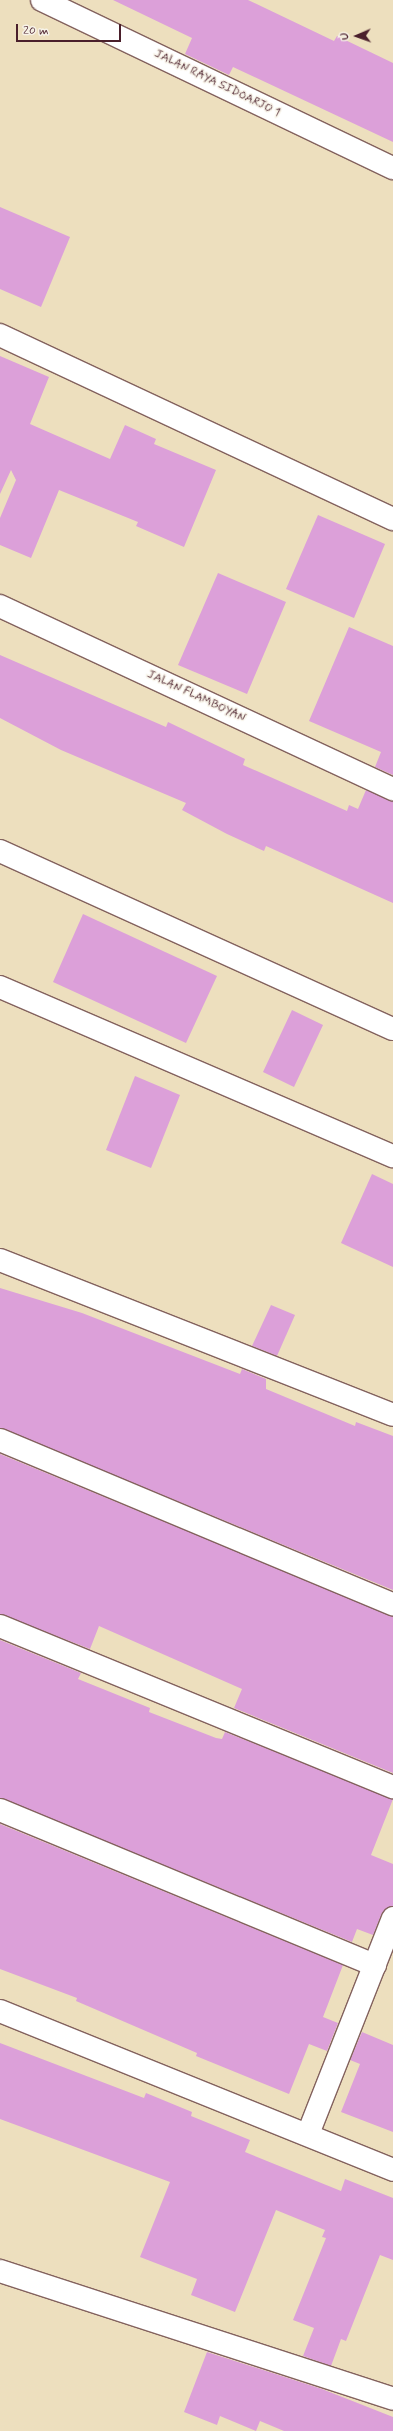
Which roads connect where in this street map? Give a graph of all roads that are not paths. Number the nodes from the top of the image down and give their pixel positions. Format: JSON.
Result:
{"nodes":[{"id":1,"x":42,"y":0,"type":"edge"},
{"id":2,"x":393,"y":168,"type":"edge"},
{"id":3,"x":0,"y":335,"type":"edge"},
{"id":4,"x":393,"y":519,"type":"edge"},
{"id":5,"x":0,"y":606,"type":"edge"},
{"id":6,"x":393,"y":789,"type":"edge"},
{"id":7,"x":0,"y":851,"type":"edge"},
{"id":8,"x":0,"y":987,"type":"edge"},
{"id":9,"x":393,"y":1029,"type":"edge"},
{"id":10,"x":393,"y":1156,"type":"edge"},
{"id":11,"x":0,"y":1260,"type":"edge"},
{"id":12,"x":393,"y":1415,"type":"edge"},
{"id":13,"x":0,"y":1440,"type":"edge"},
{"id":14,"x":393,"y":1604,"type":"edge"},
{"id":15,"x":0,"y":1626,"type":"edge"},
{"id":16,"x":393,"y":1787,"type":"edge"},
{"id":17,"x":0,"y":1810,"type":"edge"},
{"id":18,"x":393,"y":1918,"type":"edge"},
{"id":19,"x":375,"y":1965,"type":"junction"},
{"id":20,"x":0,"y":2012,"type":"edge"},
{"id":21,"x":308,"y":2134,"type":"junction"},
{"id":22,"x":393,"y":2170,"type":"edge"},
{"id":23,"x":0,"y":2271,"type":"edge"},
{"id":24,"x":393,"y":2399,"type":"edge"}],
"edges":[{"from":1,"to":2,"type":"street","name":"JALAN RAYA SIDOARJO 1"},
{"from":3,"to":4,"type":"street"},
{"from":5,"to":6,"type":"street","name":"JALAN FLAMBOYAN"},
{"from":7,"to":9,"type":"street"},
{"from":8,"to":10,"type":"street"},
{"from":11,"to":12,"type":"street"},
{"from":13,"to":14,"type":"street"},
{"from":15,"to":16,"type":"street"},
{"from":17,"to":19,"type":"street"},
{"from":18,"to":19,"type":"street"},
{"from":19,"to":21,"type":"street"},
{"from":20,"to":21,"type":"street"},
{"from":21,"to":22,"type":"street"},
{"from":23,"to":24,"type":"street"}]}
